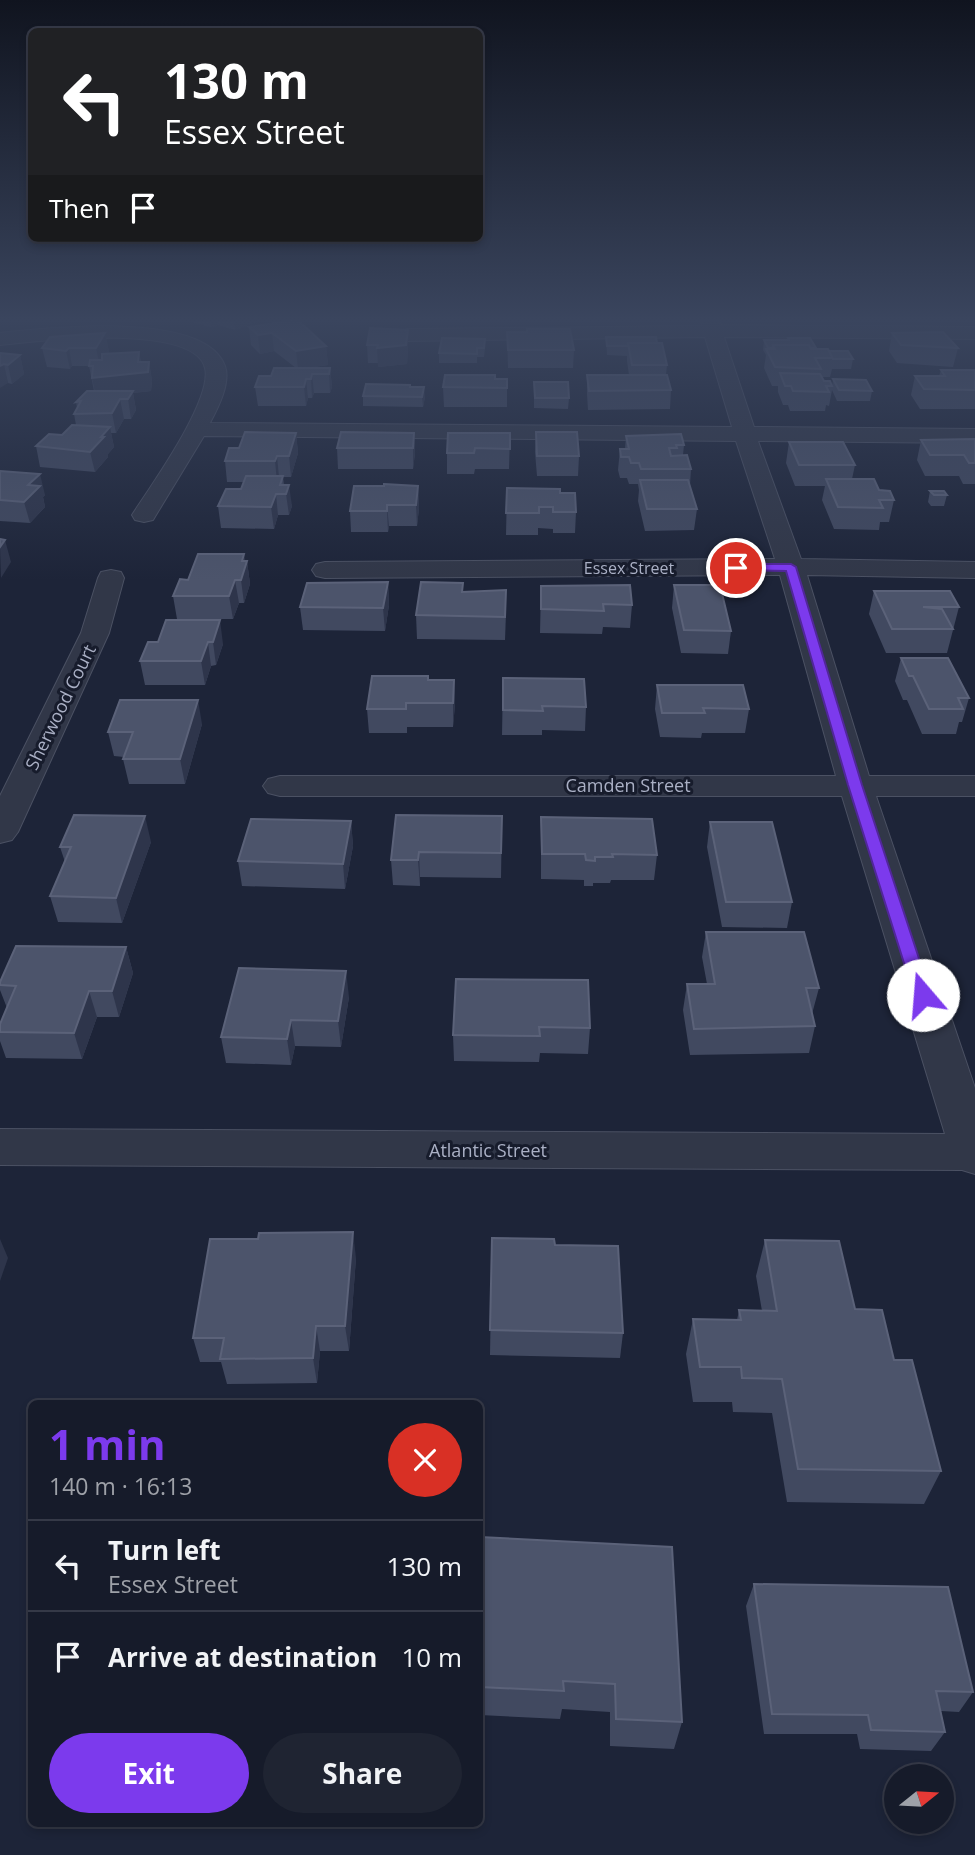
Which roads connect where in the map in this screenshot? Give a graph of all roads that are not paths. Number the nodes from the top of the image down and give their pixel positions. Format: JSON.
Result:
{"nodes":[{"id":1,"x":205,"y":408,"type":"edge"},
{"id":2,"x":737,"y":408,"type":"edge"},
{"id":3,"x":197,"y":429,"type":"junction"},
{"id":4,"x":745,"y":435,"type":"junction"},
{"id":5,"x":975,"y":436,"type":"edge"},
{"id":6,"x":144,"y":515,"type":"dead end"},
{"id":7,"x":791,"y":567,"type":"junction"},
{"id":8,"x":325,"y":570,"type":"dead end"},
{"id":9,"x":975,"y":570,"type":"edge"},
{"id":10,"x":111,"y":578,"type":"dead end"},
{"id":11,"x":855,"y":785,"type":"junction"},
{"id":12,"x":280,"y":786,"type":"dead end"},
{"id":13,"x":975,"y":786,"type":"edge"},
{"id":14,"x":0,"y":832,"type":"edge"},
{"id":15,"x":0,"y":1147,"type":"edge"},
{"id":16,"x":975,"y":1154,"type":"edge"}],
"edges":[{"from":1,"to":3,"type":"street"},
{"from":2,"to":4,"type":"street"},
{"from":3,"to":4,"type":"street"},
{"from":3,"to":6,"type":"street"},
{"from":4,"to":5,"type":"street"},
{"from":4,"to":7,"type":"street"},
{"from":7,"to":8,"type":"street","name":"Essex Street"},
{"from":7,"to":9,"type":"street","name":"Essex Street"},
{"from":7,"to":11,"type":"street"},
{"from":10,"to":14,"type":"street","name":"Sherwood Court"},
{"from":11,"to":12,"type":"street","name":"Camden Street"},
{"from":11,"to":13,"type":"street","name":"Camden Street"},
{"from":11,"to":16,"type":"street"},
{"from":15,"to":16,"type":"street","name":"Atlantic Street"}]}
